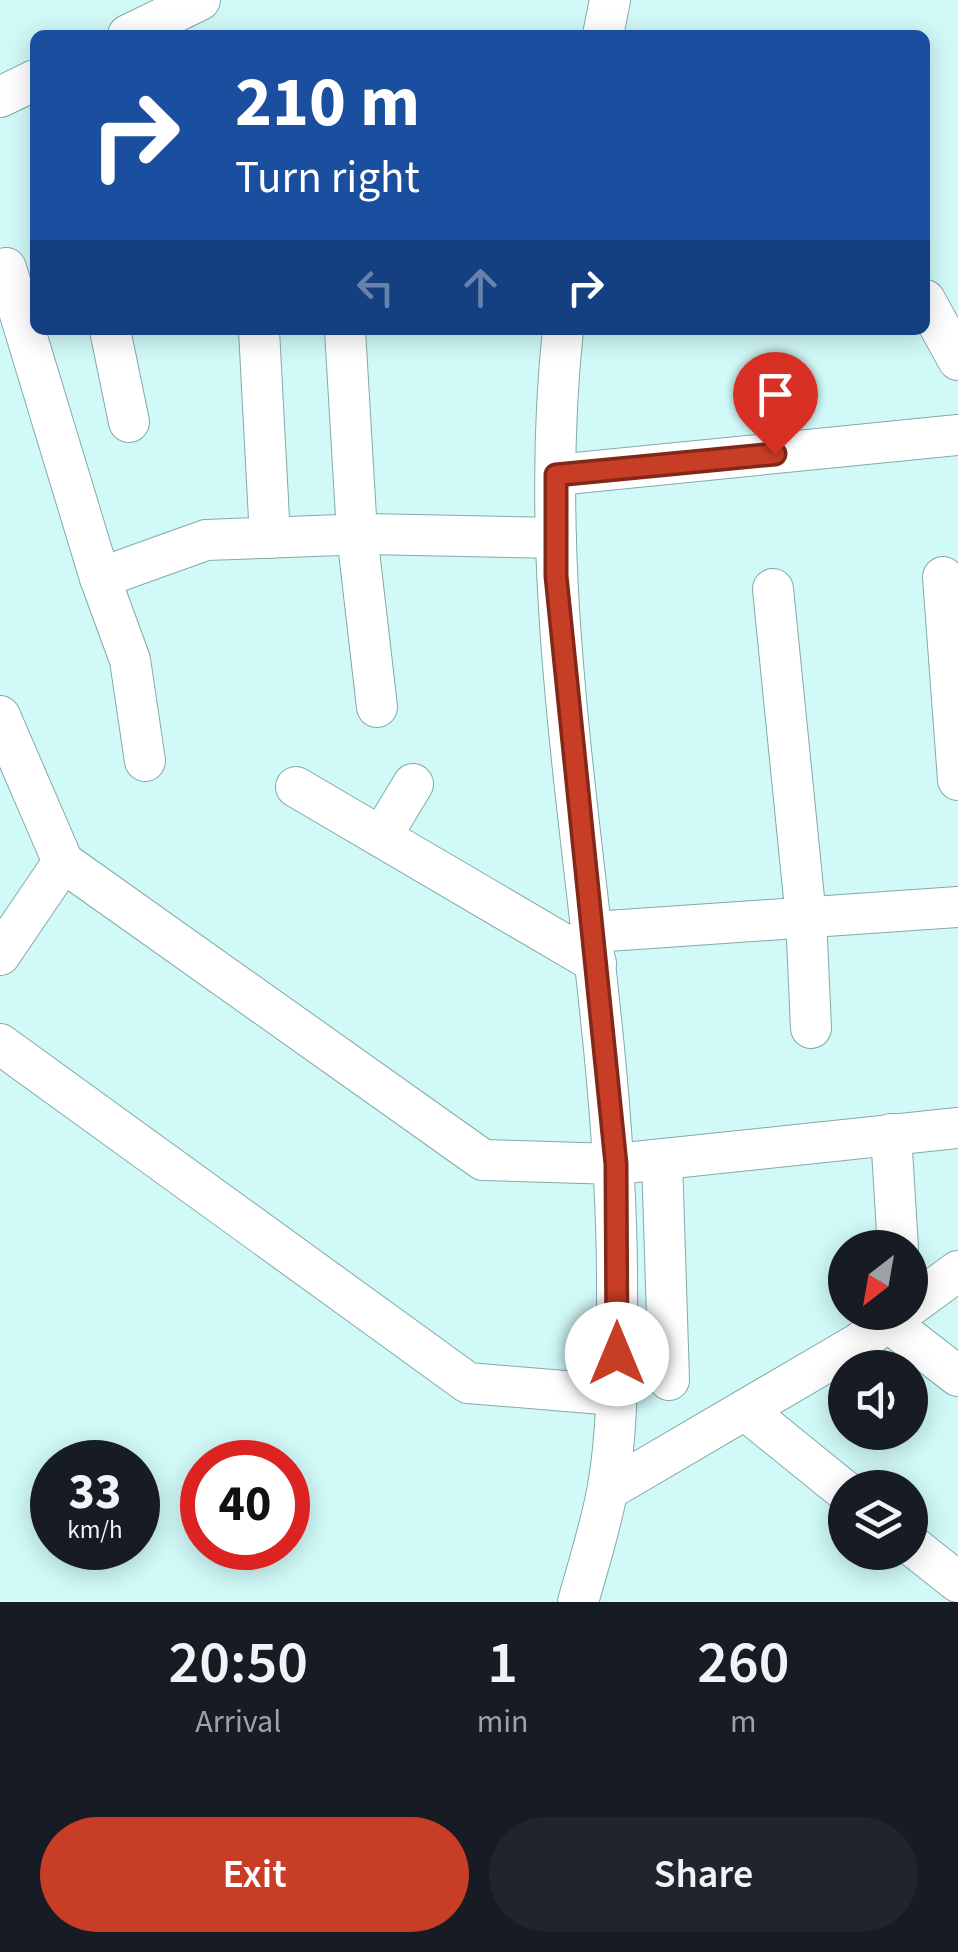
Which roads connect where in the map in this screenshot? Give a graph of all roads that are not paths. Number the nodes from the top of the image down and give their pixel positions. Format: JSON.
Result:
{"nodes":[{"id":1,"x":200,"y":0,"type":"edge"},
{"id":2,"x":610,"y":0,"type":"edge"},
{"id":3,"x":138,"y":30,"type":"edge"},
{"id":4,"x":604,"y":30,"type":"edge"},
{"id":5,"x":30,"y":82,"type":"edge"},
{"id":6,"x":0,"y":97,"type":"edge"},
{"id":7,"x":19,"y":289,"type":"edge"},
{"id":8,"x":930,"y":309,"type":"edge"},
{"id":9,"x":30,"y":328,"type":"edge"},
{"id":10,"x":32,"y":335,"type":"edge"},
{"id":11,"x":111,"y":335,"type":"edge"},
{"id":12,"x":259,"y":335,"type":"edge"},
{"id":13,"x":345,"y":335,"type":"edge"},
{"id":14,"x":563,"y":335,"type":"edge"},
{"id":15,"x":958,"y":360,"type":"edge"},
{"id":16,"x":129,"y":422,"type":"dead end"},
{"id":17,"x":958,"y":436,"type":"edge"},
{"id":18,"x":556,"y":475,"type":"junction"},
{"id":19,"x":357,"y":534,"type":"junction"},
{"id":20,"x":270,"y":538,"type":"junction"},
{"id":21,"x":556,"y":538,"type":"junction"},
{"id":22,"x":942,"y":577,"type":"dead end"},
{"id":23,"x":100,"y":578,"type":"junction"},
{"id":24,"x":772,"y":589,"type":"dead end"},
{"id":25,"x":376,"y":707,"type":"dead end"},
{"id":26,"x":956,"y":713,"type":"edge"},
{"id":27,"x":0,"y":716,"type":"edge"},
{"id":28,"x":146,"y":761,"type":"dead end"},
{"id":29,"x":958,"y":780,"type":"edge"},
{"id":30,"x":413,"y":784,"type":"dead end"},
{"id":31,"x":296,"y":788,"type":"dead end"},
{"id":32,"x":381,"y":838,"type":"junction"},
{"id":33,"x":63,"y":862,"type":"junction"},
{"id":34,"x":958,"y":907,"type":"edge"},
{"id":35,"x":806,"y":918,"type":"junction"},
{"id":36,"x":594,"y":948,"type":"junction"},
{"id":37,"x":0,"y":954,"type":"edge"},
{"id":38,"x":811,"y":1028,"type":"dead end"},
{"id":39,"x":0,"y":1044,"type":"edge"},
{"id":40,"x":958,"y":1128,"type":"edge"},
{"id":41,"x":891,"y":1134,"type":"junction"},
{"id":42,"x":662,"y":1160,"type":"junction"},
{"id":43,"x":616,"y":1164,"type":"junction"},
{"id":44,"x":897,"y":1230,"type":"edge"},
{"id":45,"x":958,"y":1270,"type":"edge"},
{"id":46,"x":928,"y":1292,"type":"edge"},
{"id":47,"x":873,"y":1330,"type":"edge"},
{"id":48,"x":916,"y":1330,"type":"edge"},
{"id":49,"x":958,"y":1376,"type":"edge"},
{"id":50,"x":669,"y":1380,"type":"dead end"},
{"id":51,"x":614,"y":1395,"type":"junction"},
{"id":52,"x":745,"y":1410,"type":"junction"},
{"id":53,"x":828,"y":1478,"type":"edge"},
{"id":54,"x":608,"y":1490,"type":"junction"},
{"id":55,"x":928,"y":1558,"type":"edge"},
{"id":56,"x":958,"y":1582,"type":"edge"},
{"id":57,"x":578,"y":1602,"type":"edge"}],
"edges":[{"from":1,"to":3,"type":"street"},
{"from":2,"to":4,"type":"street"},
{"from":5,"to":6,"type":"street"},
{"from":7,"to":9,"type":"street"},
{"from":8,"to":15,"type":"street"},
{"from":10,"to":23,"type":"street"},
{"from":11,"to":16,"type":"street"},
{"from":12,"to":20,"type":"street"},
{"from":13,"to":19,"type":"street"},
{"from":14,"to":18,"type":"street"},
{"from":17,"to":18,"type":"street"},
{"from":18,"to":21,"type":"street"},
{"from":19,"to":20,"type":"street"},
{"from":19,"to":21,"type":"street"},
{"from":19,"to":25,"type":"street"},
{"from":20,"to":23,"type":"street"},
{"from":21,"to":36,"type":"street"},
{"from":22,"to":26,"type":"street"},
{"from":23,"to":28,"type":"street"},
{"from":24,"to":35,"type":"street"},
{"from":26,"to":29,"type":"street"},
{"from":27,"to":33,"type":"street"},
{"from":30,"to":32,"type":"street"},
{"from":31,"to":32,"type":"street"},
{"from":32,"to":36,"type":"street"},
{"from":33,"to":37,"type":"street"},
{"from":33,"to":43,"type":"street"},
{"from":34,"to":35,"type":"street"},
{"from":35,"to":36,"type":"street"},
{"from":35,"to":38,"type":"street"},
{"from":36,"to":43,"type":"street"},
{"from":39,"to":51,"type":"street"},
{"from":40,"to":41,"type":"street"},
{"from":41,"to":42,"type":"street"},
{"from":41,"to":44,"type":"street"},
{"from":42,"to":43,"type":"street"},
{"from":42,"to":50,"type":"street"},
{"from":43,"to":51,"type":"street"},
{"from":45,"to":46,"type":"street"},
{"from":47,"to":52,"type":"street"},
{"from":48,"to":49,"type":"street"},
{"from":51,"to":54,"type":"street"},
{"from":52,"to":53,"type":"street"},
{"from":52,"to":54,"type":"street"},
{"from":54,"to":57,"type":"street"},
{"from":55,"to":56,"type":"street"}]}
